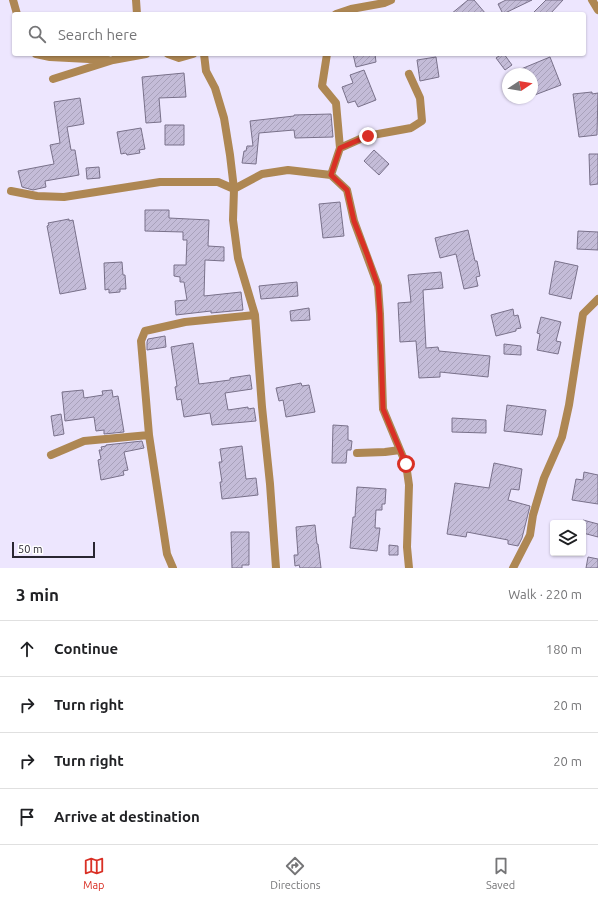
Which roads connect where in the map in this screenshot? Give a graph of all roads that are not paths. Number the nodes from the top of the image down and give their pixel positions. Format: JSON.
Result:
{"nodes":[{"id":1,"x":9,"y":0,"type":"edge"},
{"id":2,"x":136,"y":0,"type":"edge"},
{"id":3,"x":391,"y":0,"type":"edge"},
{"id":4,"x":592,"y":0,"type":"edge"},
{"id":5,"x":15,"y":7,"type":"edge"},
{"id":6,"x":598,"y":10,"type":"edge"},
{"id":7,"x":137,"y":12,"type":"edge"},
{"id":8,"x":342,"y":12,"type":"edge"},
{"id":9,"x":45,"y":56,"type":"edge"},
{"id":10,"x":133,"y":56,"type":"edge"},
{"id":11,"x":174,"y":56,"type":"edge"},
{"id":12,"x":186,"y":56,"type":"edge"},
{"id":13,"x":204,"y":56,"type":"edge"},
{"id":14,"x":326,"y":56,"type":"edge"},
{"id":15,"x":113,"y":60,"type":"junction"},
{"id":16,"x":409,"y":74,"type":"dead end"},
{"id":17,"x":53,"y":80,"type":"dead end"},
{"id":18,"x":340,"y":148,"type":"junction"},
{"id":19,"x":331,"y":175,"type":"junction"},
{"id":20,"x":234,"y":189,"type":"junction"},
{"id":21,"x":11,"y":191,"type":"dead end"},
{"id":22,"x":598,"y":299,"type":"edge"},
{"id":23,"x":255,"y":315,"type":"junction"},
{"id":24,"x":149,"y":435,"type":"junction"},
{"id":25,"x":400,"y":450,"type":"junction"},
{"id":26,"x":357,"y":453,"type":"dead end"},
{"id":27,"x":51,"y":455,"type":"dead end"},
{"id":28,"x":173,"y":568,"type":"edge"},
{"id":29,"x":276,"y":568,"type":"edge"},
{"id":30,"x":409,"y":568,"type":"edge"},
{"id":31,"x":513,"y":568,"type":"edge"}],
"edges":[{"from":1,"to":5,"type":"street"},
{"from":2,"to":7,"type":"street"},
{"from":3,"to":8,"type":"street"},
{"from":4,"to":6,"type":"street"},
{"from":9,"to":15,"type":"street"},
{"from":10,"to":15,"type":"street"},
{"from":11,"to":12,"type":"street"},
{"from":13,"to":20,"type":"street"},
{"from":14,"to":18,"type":"street"},
{"from":15,"to":17,"type":"street"},
{"from":16,"to":18,"type":"street"},
{"from":18,"to":19,"type":"street"},
{"from":19,"to":20,"type":"street"},
{"from":19,"to":25,"type":"street"},
{"from":20,"to":21,"type":"street"},
{"from":20,"to":23,"type":"street"},
{"from":22,"to":31,"type":"street"},
{"from":23,"to":24,"type":"street"},
{"from":23,"to":29,"type":"street"},
{"from":24,"to":27,"type":"street"},
{"from":24,"to":28,"type":"street"},
{"from":25,"to":26,"type":"street"},
{"from":25,"to":30,"type":"street"}]}
